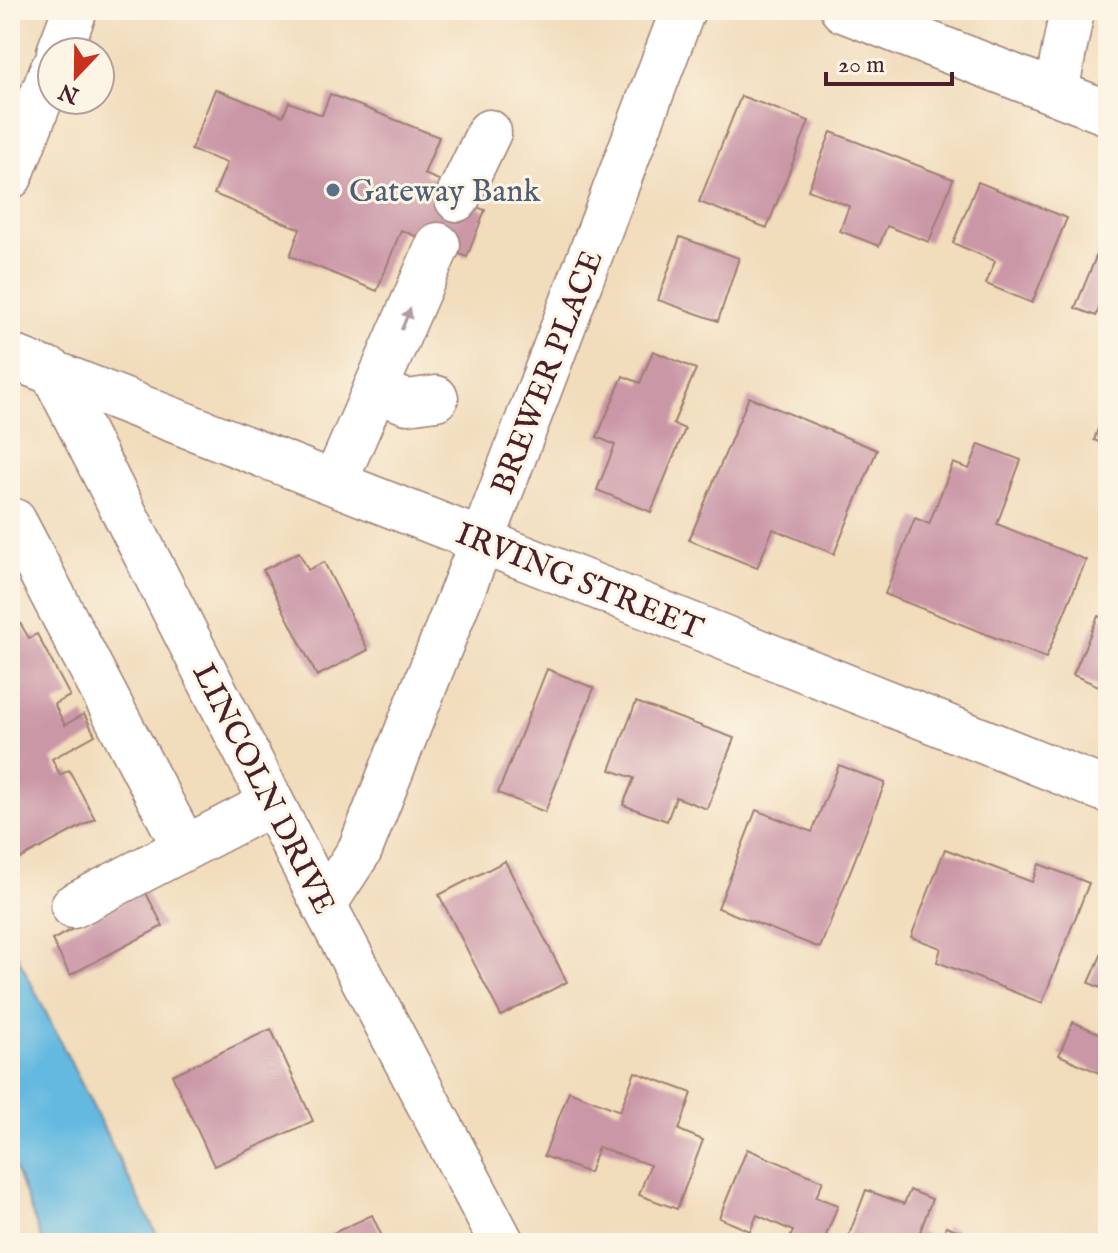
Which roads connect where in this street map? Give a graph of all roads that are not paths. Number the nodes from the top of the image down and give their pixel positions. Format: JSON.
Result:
{"nodes":[{"id":1,"x":683,"y":10,"type":"edge"},
{"id":2,"x":843,"y":10,"type":"edge"},
{"id":3,"x":1072,"y":10,"type":"edge"},
{"id":4,"x":1056,"y":92,"type":"junction"},
{"id":5,"x":36,"y":111,"type":"edge"},
{"id":6,"x":1108,"y":113,"type":"edge"},
{"id":7,"x":489,"y":132,"type":"dead end"},
{"id":8,"x":10,"y":177,"type":"edge"},
{"id":9,"x":457,"y":199,"type":"dead end"},
{"id":10,"x":438,"y":245,"type":"dead end"},
{"id":11,"x":10,"y":356,"type":"edge"},
{"id":12,"x":52,"y":371,"type":"junction"},
{"id":13,"x":375,"y":390,"type":"junction"},
{"id":14,"x":436,"y":398,"type":"dead end"},
{"id":15,"x":335,"y":482,"type":"junction"},
{"id":16,"x":14,"y":521,"type":"dead end"},
{"id":17,"x":482,"y":541,"type":"junction"},
{"id":18,"x":1108,"y":791,"type":"edge"},
{"id":19,"x":272,"y":803,"type":"junction"},
{"id":20,"x":185,"y":848,"type":"junction"},
{"id":21,"x":324,"y":905,"type":"junction"},
{"id":22,"x":73,"y":906,"type":"dead end"},
{"id":23,"x":502,"y":1243,"type":"edge"}],
"edges":[{"from":1,"to":17,"type":"street","name":"BREWER PLACE"},
{"from":2,"to":4,"type":"street"},
{"from":3,"to":4,"type":"street"},
{"from":4,"to":6,"type":"street"},
{"from":5,"to":8,"type":"street"},
{"from":7,"to":9,"type":"street"},
{"from":13,"to":10,"type":"street","one_way":true},
{"from":11,"to":12,"type":"street"},
{"from":12,"to":15,"type":"street","name":"IRVING STREET"},
{"from":12,"to":19,"type":"street","name":"LINCOLN DRIVE"},
{"from":13,"to":14,"type":"street"},
{"from":13,"to":15,"type":"street"},
{"from":15,"to":17,"type":"street","name":"IRVING STREET"},
{"from":16,"to":20,"type":"street"},
{"from":17,"to":18,"type":"street","name":"IRVING STREET"},
{"from":17,"to":21,"type":"street","name":"BREWER PLACE"},
{"from":19,"to":20,"type":"street"},
{"from":19,"to":21,"type":"street","name":"LINCOLN DRIVE"},
{"from":20,"to":22,"type":"street"},
{"from":21,"to":23,"type":"street","name":"LINCOLN DRIVE"}]}
